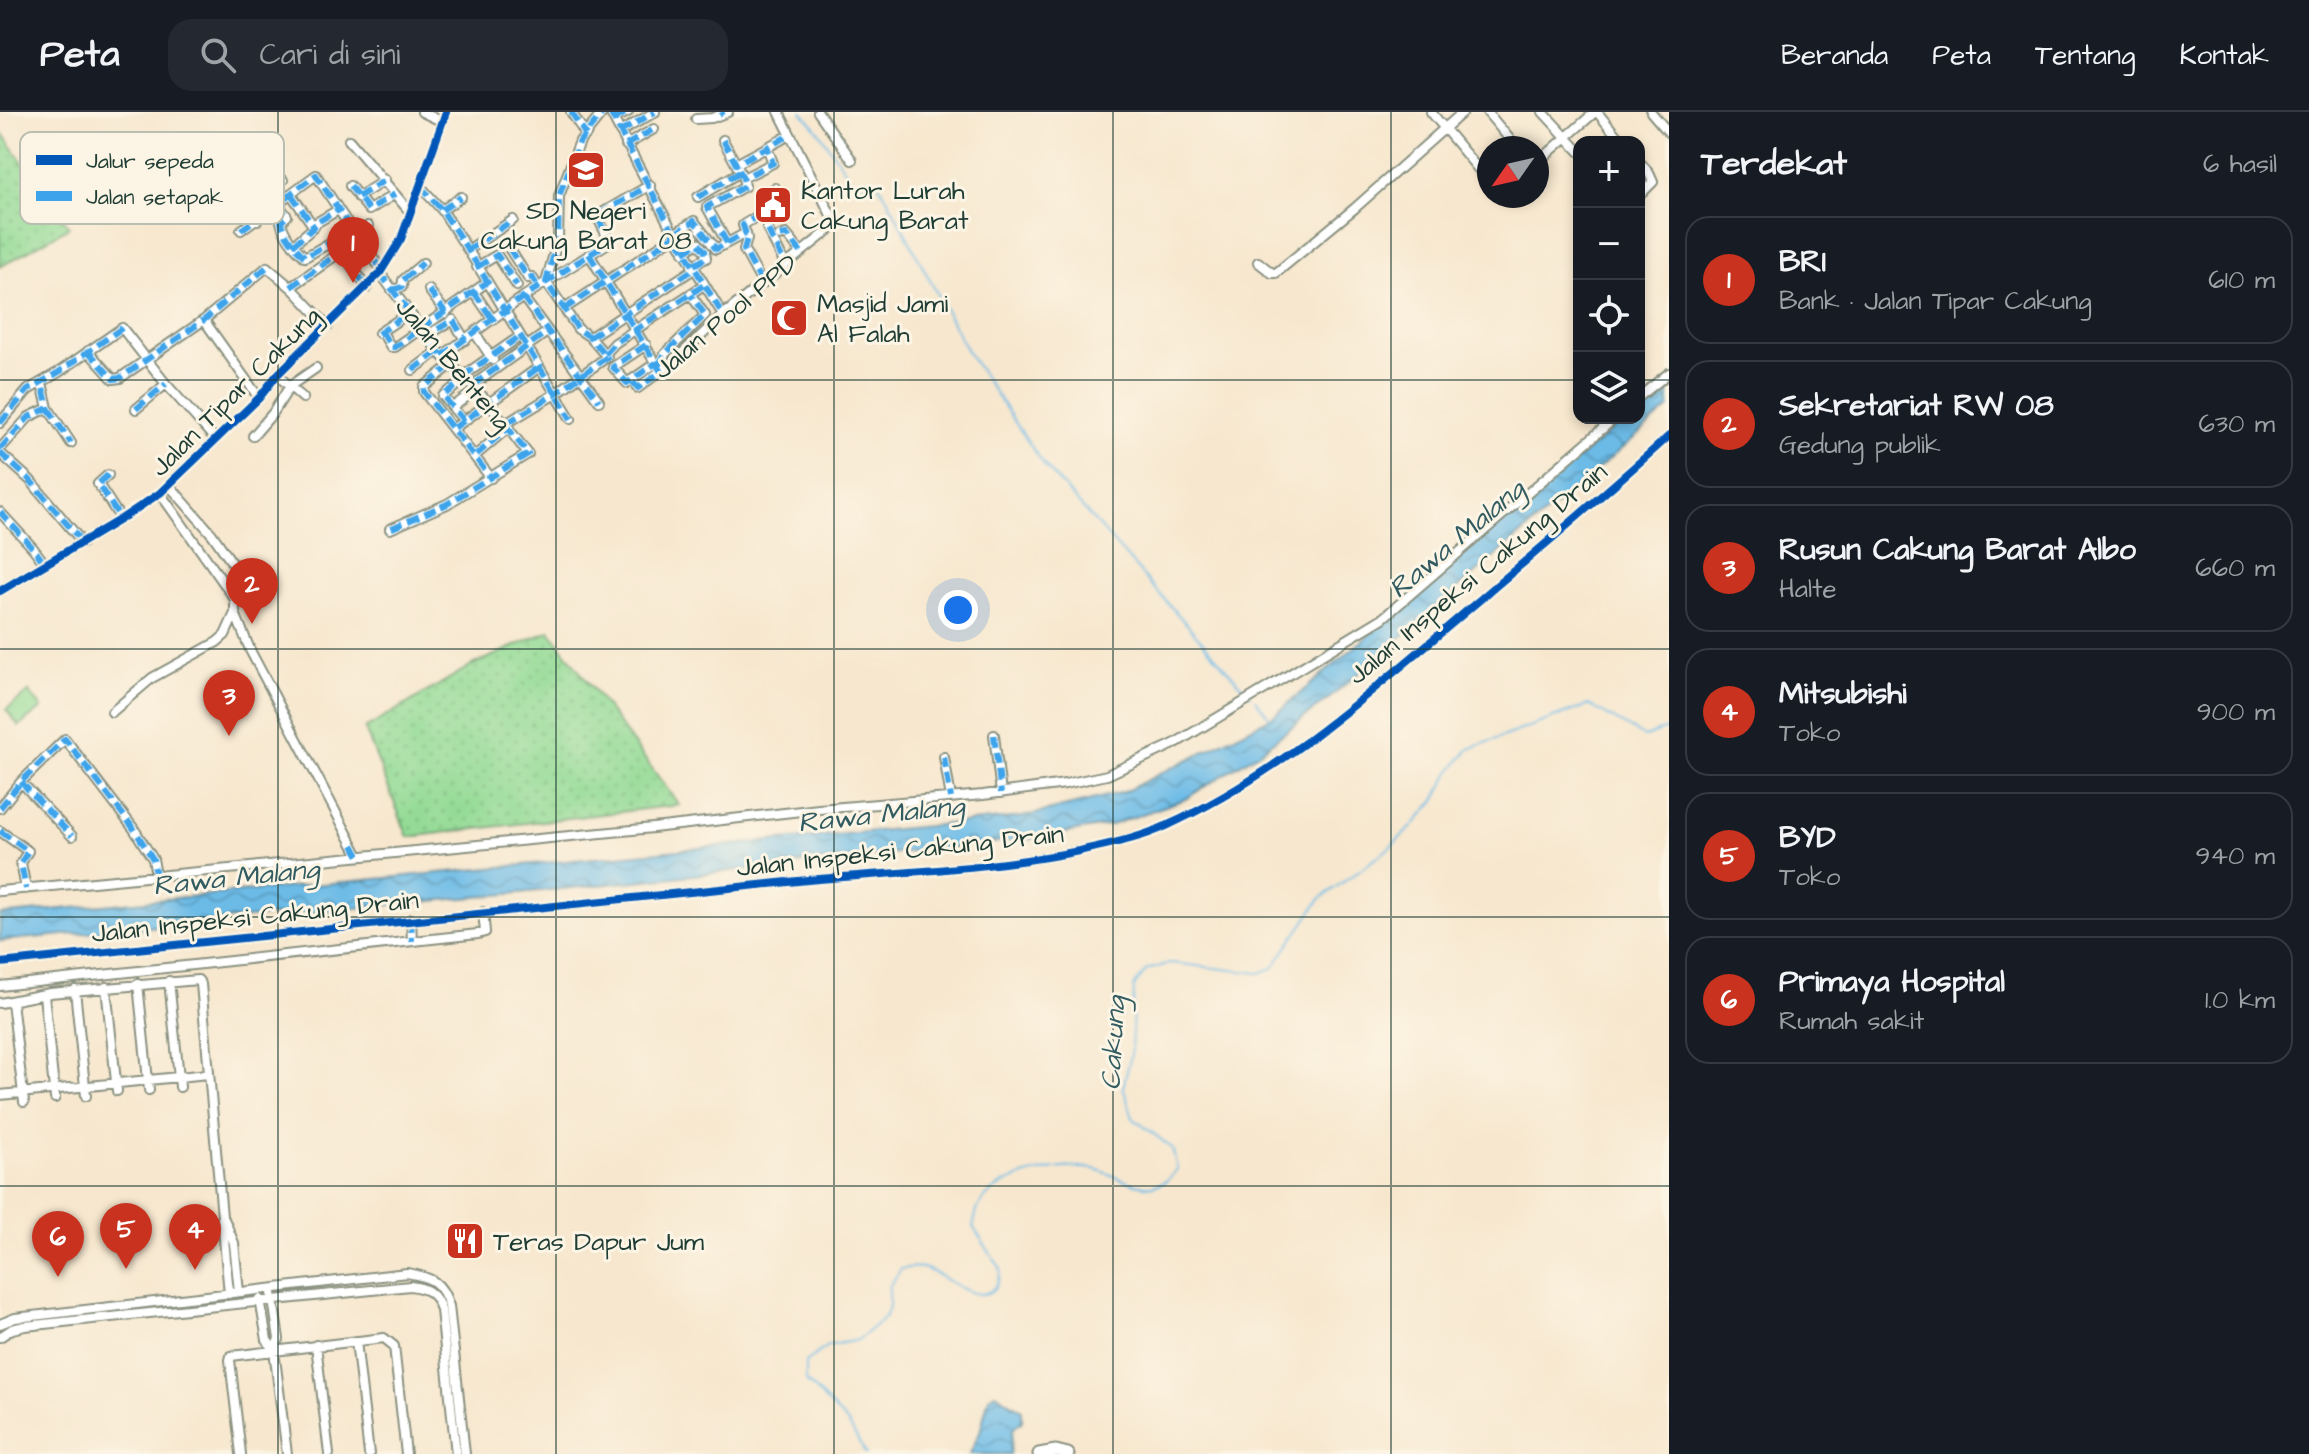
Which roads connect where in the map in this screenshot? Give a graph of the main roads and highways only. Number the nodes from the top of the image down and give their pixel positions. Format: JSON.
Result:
{"nodes":[{"id":1,"x":1039,"y":1454,"type":"edge"},
{"id":2,"x":1068,"y":1454,"type":"edge"}],
"edges":[{"from":1,"to":2,"type":"main road"}]}
